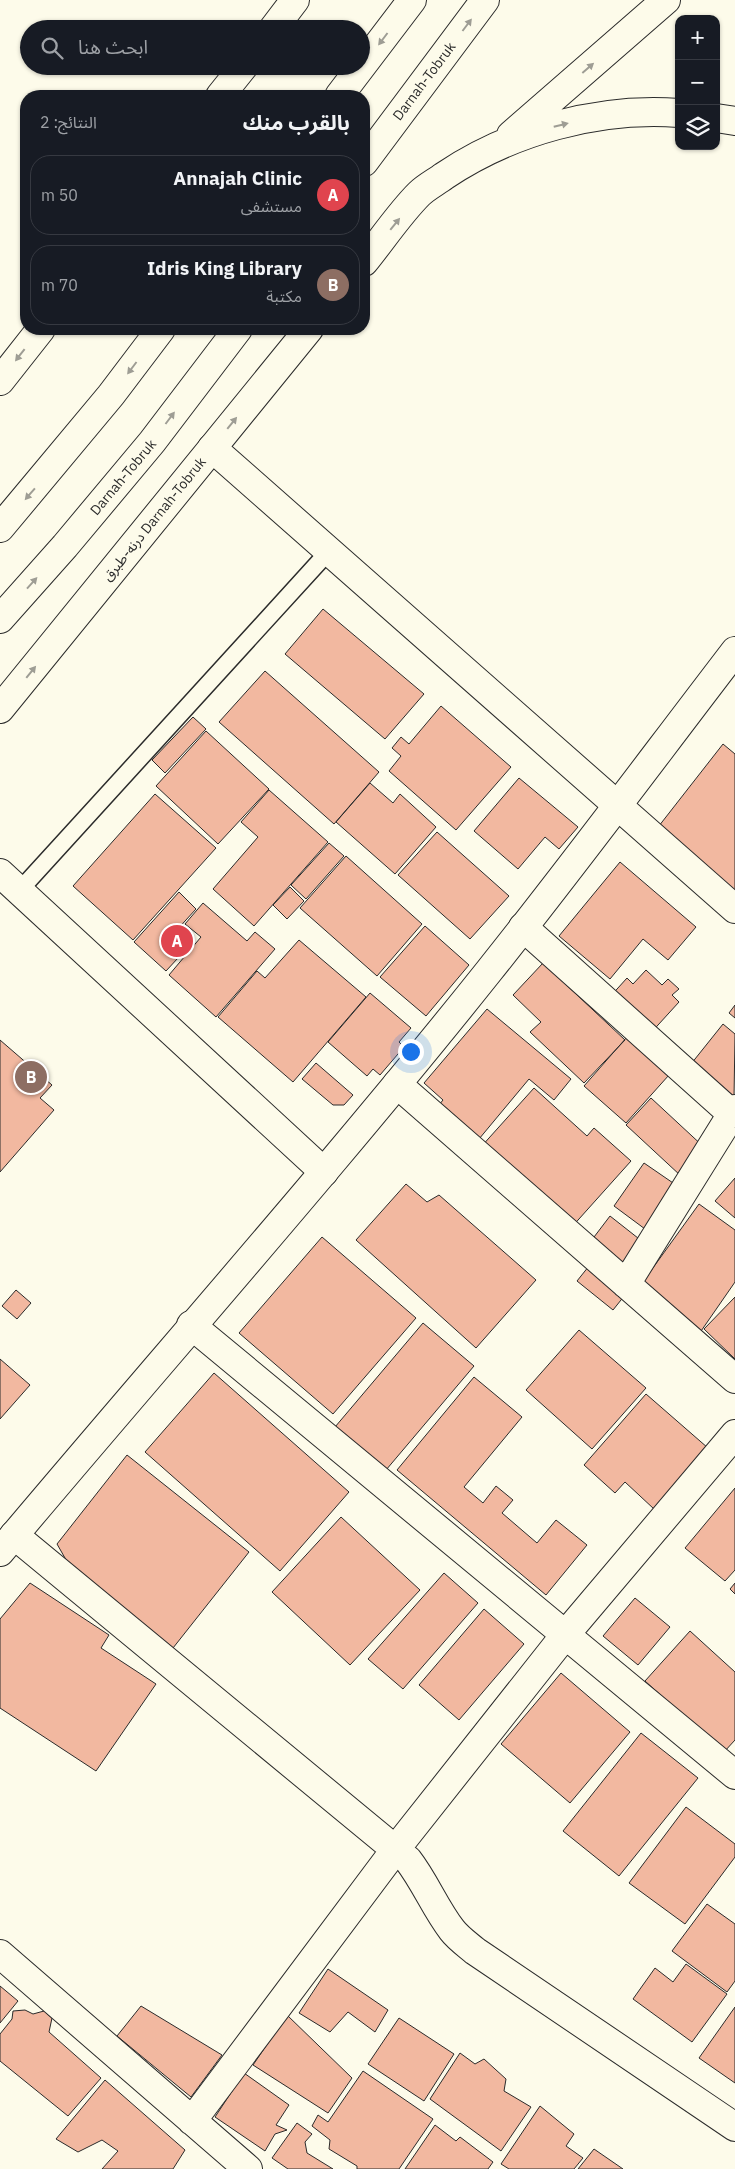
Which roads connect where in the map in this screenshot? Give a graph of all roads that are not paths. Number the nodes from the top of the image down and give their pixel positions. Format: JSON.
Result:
{"nodes":[{"id":1,"x":295,"y":0,"type":"edge"},
{"id":2,"x":412,"y":0,"type":"edge"},
{"id":3,"x":485,"y":0,"type":"edge"},
{"id":4,"x":666,"y":0,"type":"edge"},
{"id":5,"x":280,"y":20,"type":"edge"},
{"id":6,"x":370,"y":55,"type":"edge"},
{"id":7,"x":237,"y":75,"type":"edge"},
{"id":8,"x":355,"y":75,"type":"edge"},
{"id":9,"x":225,"y":90,"type":"edge"},
{"id":10,"x":344,"y":90,"type":"edge"},
{"id":11,"x":675,"y":113,"type":"edge"},
{"id":12,"x":720,"y":119,"type":"edge"},
{"id":13,"x":735,"y":121,"type":"edge"},
{"id":14,"x":498,"y":146,"type":"junction"},
{"id":15,"x":370,"y":154,"type":"edge"},
{"id":16,"x":370,"y":255,"type":"edge"},
{"id":17,"x":36,"y":335,"type":"edge"},
{"id":18,"x":156,"y":335,"type":"edge"},
{"id":19,"x":233,"y":335,"type":"edge"},
{"id":20,"x":304,"y":335,"type":"edge"},
{"id":21,"x":0,"y":381,"type":"edge"},
{"id":22,"x":212,"y":448,"type":"junction"},
{"id":23,"x":0,"y":528,"type":"edge"},
{"id":24,"x":329,"y":551,"type":"junction"},
{"id":25,"x":0,"y":619,"type":"edge"},
{"id":26,"x":735,"y":651,"type":"edge"},
{"id":27,"x":0,"y":709,"type":"edge"},
{"id":28,"x":618,"y":804,"type":"junction"},
{"id":29,"x":9,"y":882,"type":"edge"},
{"id":30,"x":735,"y":909,"type":"edge"},
{"id":31,"x":523,"y":927,"type":"junction"},
{"id":32,"x":396,"y":1084,"type":"junction"},
{"id":33,"x":733,"y":1111,"type":"edge"},
{"id":34,"x":324,"y":1172,"type":"junction"},
{"id":35,"x":626,"y":1284,"type":"junction"},
{"id":36,"x":191,"y":1325,"type":"junction"},
{"id":37,"x":735,"y":1379,"type":"edge"},
{"id":38,"x":735,"y":1434,"type":"edge"},
{"id":39,"x":7,"y":1544,"type":"edge"},
{"id":40,"x":565,"y":1634,"type":"junction"},
{"id":41,"x":735,"y":1776,"type":"edge"},
{"id":42,"x":395,"y":1850,"type":"junction"},
{"id":43,"x":0,"y":1954,"type":"edge"},
{"id":44,"x":192,"y":2121,"type":"junction"},
{"id":45,"x":735,"y":2127,"type":"edge"},
{"id":46,"x":248,"y":2169,"type":"edge"}],
"edges":[{"from":1,"to":5,"type":"main road"},
{"from":2,"to":6,"type":"main road","one_way":true},
{"from":15,"to":3,"type":"main road","name":"Darnah-Tobruk","one_way":true},
{"from":14,"to":4,"type":"main road","one_way":true},
{"from":7,"to":9,"type":"main road"},
{"from":8,"to":10,"type":"main road","one_way":true},
{"from":14,"to":11,"type":"main road","one_way":true},
{"from":12,"to":13,"type":"main road"},
{"from":16,"to":14,"type":"main road","one_way":true},
{"from":17,"to":21,"type":"main road","one_way":true},
{"from":18,"to":23,"type":"main road","one_way":true},
{"from":25,"to":19,"type":"main road","name":"Darnah-Tobruk","one_way":true},
{"from":22,"to":20,"type":"main road","name":"درنه-طبرق Darnah-Tobruk","one_way":true},
{"from":22,"to":24,"type":"main road"},
{"from":27,"to":22,"type":"main road","name":"درنه-طبرق Darnah-Tobruk","one_way":true},
{"from":24,"to":28,"type":"main road"},
{"from":24,"to":29,"type":"lane"},
{"from":26,"to":28,"type":"main road"},
{"from":28,"to":30,"type":"main road"},
{"from":28,"to":31,"type":"main road"},
{"from":29,"to":34,"type":"main road"},
{"from":31,"to":32,"type":"main road"},
{"from":31,"to":33,"type":"main road"},
{"from":32,"to":34,"type":"main road"},
{"from":32,"to":35,"type":"main road"},
{"from":33,"to":35,"type":"main road"},
{"from":34,"to":36,"type":"main road"},
{"from":35,"to":37,"type":"main road"},
{"from":36,"to":39,"type":"main road"},
{"from":36,"to":40,"type":"main road"},
{"from":38,"to":40,"type":"main road"},
{"from":39,"to":42,"type":"main road"},
{"from":40,"to":41,"type":"main road"},
{"from":40,"to":42,"type":"main road"},
{"from":42,"to":44,"type":"main road"},
{"from":42,"to":45,"type":"main road"},
{"from":43,"to":44,"type":"main road"},
{"from":44,"to":46,"type":"main road"}]}
